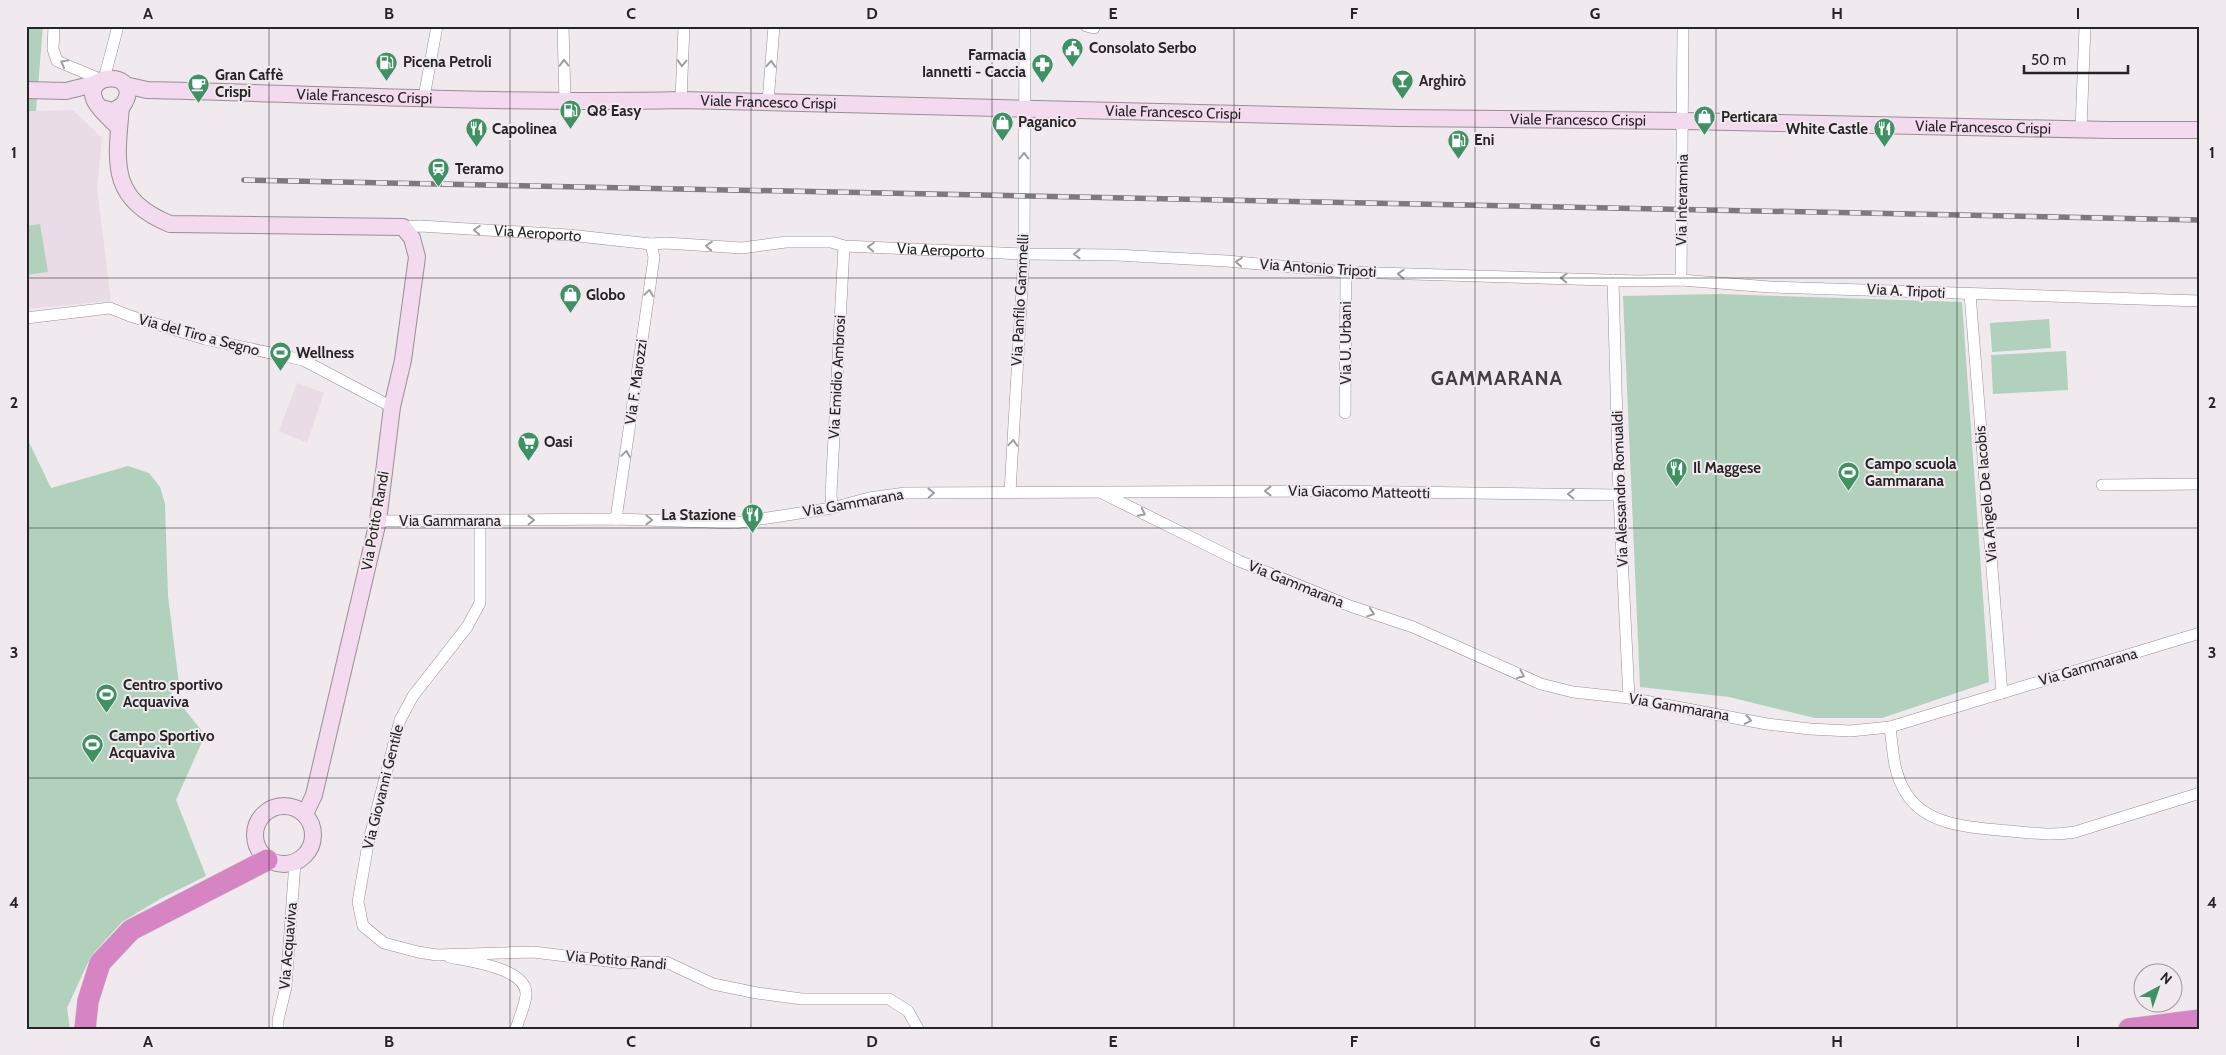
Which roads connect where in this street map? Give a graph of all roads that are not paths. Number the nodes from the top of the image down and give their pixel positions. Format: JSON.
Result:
{"nodes":[{"id":1,"x":54,"y":26,"type":"edge"},
{"id":2,"x":118,"y":26,"type":"edge"},
{"id":3,"x":437,"y":26,"type":"edge"},
{"id":4,"x":563,"y":26,"type":"edge"},
{"id":5,"x":684,"y":26,"type":"edge"},
{"id":6,"x":774,"y":26,"type":"edge"},
{"id":7,"x":1025,"y":26,"type":"edge"},
{"id":8,"x":1683,"y":26,"type":"edge"},
{"id":9,"x":2085,"y":26,"type":"edge"},
{"id":10,"x":114,"y":87,"type":"junction"},
{"id":11,"x":26,"y":90,"type":"edge"},
{"id":12,"x":66,"y":91,"type":"junction"},
{"id":13,"x":424,"y":97,"type":"junction"},
{"id":14,"x":681,"y":100,"type":"junction"},
{"id":15,"x":565,"y":101,"type":"junction"},
{"id":16,"x":768,"y":102,"type":"junction"},
{"id":17,"x":98,"y":104,"type":"junction"},
{"id":18,"x":1024,"y":108,"type":"junction"},
{"id":19,"x":1683,"y":121,"type":"junction"},
{"id":20,"x":118,"y":128,"type":"junction"},
{"id":21,"x":2081,"y":130,"type":"junction"},
{"id":22,"x":2200,"y":130,"type":"edge"},
{"id":23,"x":403,"y":227,"type":"junction"},
{"id":24,"x":651,"y":244,"type":"junction"},
{"id":25,"x":844,"y":246,"type":"junction"},
{"id":26,"x":1024,"y":254,"type":"junction"},
{"id":27,"x":1346,"y":272,"type":"junction"},
{"id":28,"x":1612,"y":280,"type":"junction"},
{"id":29,"x":1681,"y":280,"type":"junction"},
{"id":30,"x":1970,"y":294,"type":"junction"},
{"id":31,"x":2200,"y":301,"type":"edge"},
{"id":32,"x":26,"y":318,"type":"edge"},
{"id":33,"x":392,"y":407,"type":"junction"},
{"id":34,"x":1345,"y":413,"type":"dead end"},
{"id":35,"x":2200,"y":484,"type":"edge"},
{"id":36,"x":2102,"y":485,"type":"dead end"},
{"id":37,"x":1098,"y":491,"type":"junction"},
{"id":38,"x":1010,"y":492,"type":"junction"},
{"id":39,"x":1620,"y":495,"type":"junction"},
{"id":40,"x":832,"y":508,"type":"junction"},
{"id":41,"x":616,"y":519,"type":"junction"},
{"id":42,"x":378,"y":521,"type":"junction"},
{"id":43,"x":480,"y":521,"type":"junction"},
{"id":44,"x":2200,"y":633,"type":"edge"},
{"id":45,"x":2002,"y":693,"type":"junction"},
{"id":46,"x":1629,"y":698,"type":"junction"},
{"id":47,"x":1890,"y":727,"type":"junction"},
{"id":48,"x":2200,"y":793,"type":"edge"},
{"id":49,"x":305,"y":814,"type":"junction"},
{"id":50,"x":267,"y":860,"type":"junction"},
{"id":51,"x":296,"y":862,"type":"junction"},
{"id":52,"x":363,"y":926,"type":"joint"},
{"id":53,"x":437,"y":955,"type":"junction"},
{"id":54,"x":2200,"y":1020,"type":"edge"},
{"id":55,"x":85,"y":1029,"type":"edge"},
{"id":56,"x":278,"y":1029,"type":"edge"},
{"id":57,"x":516,"y":1029,"type":"edge"},
{"id":58,"x":918,"y":1029,"type":"edge"},
{"id":59,"x":2129,"y":1029,"type":"edge"}],
"edges":[{"from":10,"to":1,"type":"street","one_way":true},
{"from":2,"to":10,"type":"street"},
{"from":3,"to":13,"type":"street"},
{"from":15,"to":4,"type":"street","one_way":true},
{"from":5,"to":14,"type":"street","one_way":true},
{"from":16,"to":6,"type":"street","one_way":true},
{"from":7,"to":18,"type":"street","name":"Via Panfilo Gammelli"},
{"from":8,"to":19,"type":"street","name":"Via Interamnia"},
{"from":9,"to":21,"type":"street"},
{"from":10,"to":12,"type":"street"},
{"from":10,"to":13,"type":"street","name":"Viale Francesco Crispi"},
{"from":10,"to":17,"type":"street"},
{"from":10,"to":17,"type":"street"},
{"from":10,"to":20,"type":"street","name":"Via Aeroporto"},
{"from":11,"to":12,"type":"street"},
{"from":12,"to":17,"type":"street"},
{"from":13,"to":15,"type":"street","name":"Viale Francesco Crispi"},
{"from":14,"to":15,"type":"street","name":"Viale Francesco Crispi"},
{"from":14,"to":16,"type":"street","name":"Viale Francesco Crispi"},
{"from":16,"to":18,"type":"street","name":"Viale Francesco Crispi"},
{"from":17,"to":20,"type":"street"},
{"from":18,"to":19,"type":"street","name":"Viale Francesco Crispi"},
{"from":26,"to":18,"type":"street","name":"Via Panfilo Gammelli","one_way":true},
{"from":19,"to":21,"type":"street","name":"Viale Francesco Crispi"},
{"from":19,"to":29,"type":"street","name":"Via Interamnia"},
{"from":20,"to":23,"type":"street","name":"Via Aeroporto"},
{"from":21,"to":22,"type":"street","name":"Viale Francesco Crispi"},
{"from":24,"to":23,"type":"street","name":"Via Aeroporto","one_way":true},
{"from":23,"to":33,"type":"street","name":"Via Potito Randi"},
{"from":25,"to":24,"type":"street","name":"Via Aeroporto","one_way":true},
{"from":41,"to":24,"type":"street","name":"Via F. Marozzi","one_way":true},
{"from":26,"to":25,"type":"street","name":"Via Aeroporto","one_way":true},
{"from":25,"to":40,"type":"street","name":"Via Emidio Ambrosi"},
{"from":27,"to":26,"type":"street","name":"Via Antonio Tripoti","one_way":true},
{"from":38,"to":26,"type":"street","name":"Via Panfilo Gammelli","one_way":true},
{"from":28,"to":27,"type":"street","name":"Via Antonio Tripoti","one_way":true},
{"from":27,"to":34,"type":"street","name":"Via U. Urbani"},
{"from":28,"to":29,"type":"street","name":"Via A. Tripoti"},
{"from":28,"to":39,"type":"street","name":"Via Alessandro Romualdi"},
{"from":29,"to":30,"type":"street","name":"Via A. Tripoti"},
{"from":30,"to":31,"type":"street","name":"Via A. Tripoti"},
{"from":30,"to":45,"type":"street","name":"Via Angelo De Iacobis"},
{"from":32,"to":33,"type":"street","name":"Via del Tiro a Segno"},
{"from":33,"to":42,"type":"street","name":"Via Potito Randi"},
{"from":35,"to":36,"type":"street"},
{"from":37,"to":38,"type":"street","name":"Via Gammarana"},
{"from":39,"to":37,"type":"street","name":"Via Giacomo Matteotti","one_way":true},
{"from":37,"to":46,"type":"street","name":"Via Gammarana","one_way":true},
{"from":40,"to":38,"type":"street","name":"Via Gammarana","one_way":true},
{"from":39,"to":46,"type":"street","name":"Via Alessandro Romualdi"},
{"from":41,"to":40,"type":"street","name":"Via Gammarana","one_way":true},
{"from":43,"to":41,"type":"street","name":"Via Gammarana","one_way":true},
{"from":42,"to":43,"type":"street","name":"Via Gammarana"},
{"from":42,"to":49,"type":"street","name":"Via Potito Randi"},
{"from":43,"to":52,"type":"street","name":"Via Giovanni Gentile"},
{"from":44,"to":45,"type":"street","name":"Via Gammarana"},
{"from":45,"to":47,"type":"street","name":"Via Gammarana"},
{"from":46,"to":47,"type":"street","name":"Via Gammarana","one_way":true},
{"from":47,"to":48,"type":"street"},
{"from":49,"to":50,"type":"street"},
{"from":49,"to":51,"type":"street"},
{"from":50,"to":51,"type":"street"},
{"from":50,"to":55,"type":"highway"},
{"from":51,"to":56,"type":"street","name":"Via Acquaviva"},
{"from":52,"to":53,"type":"street","name":"Via Potito Randi"},
{"from":53,"to":57,"type":"street"},
{"from":53,"to":58,"type":"street","name":"Via Potito Randi"},
{"from":54,"to":59,"type":"highway"}]}
